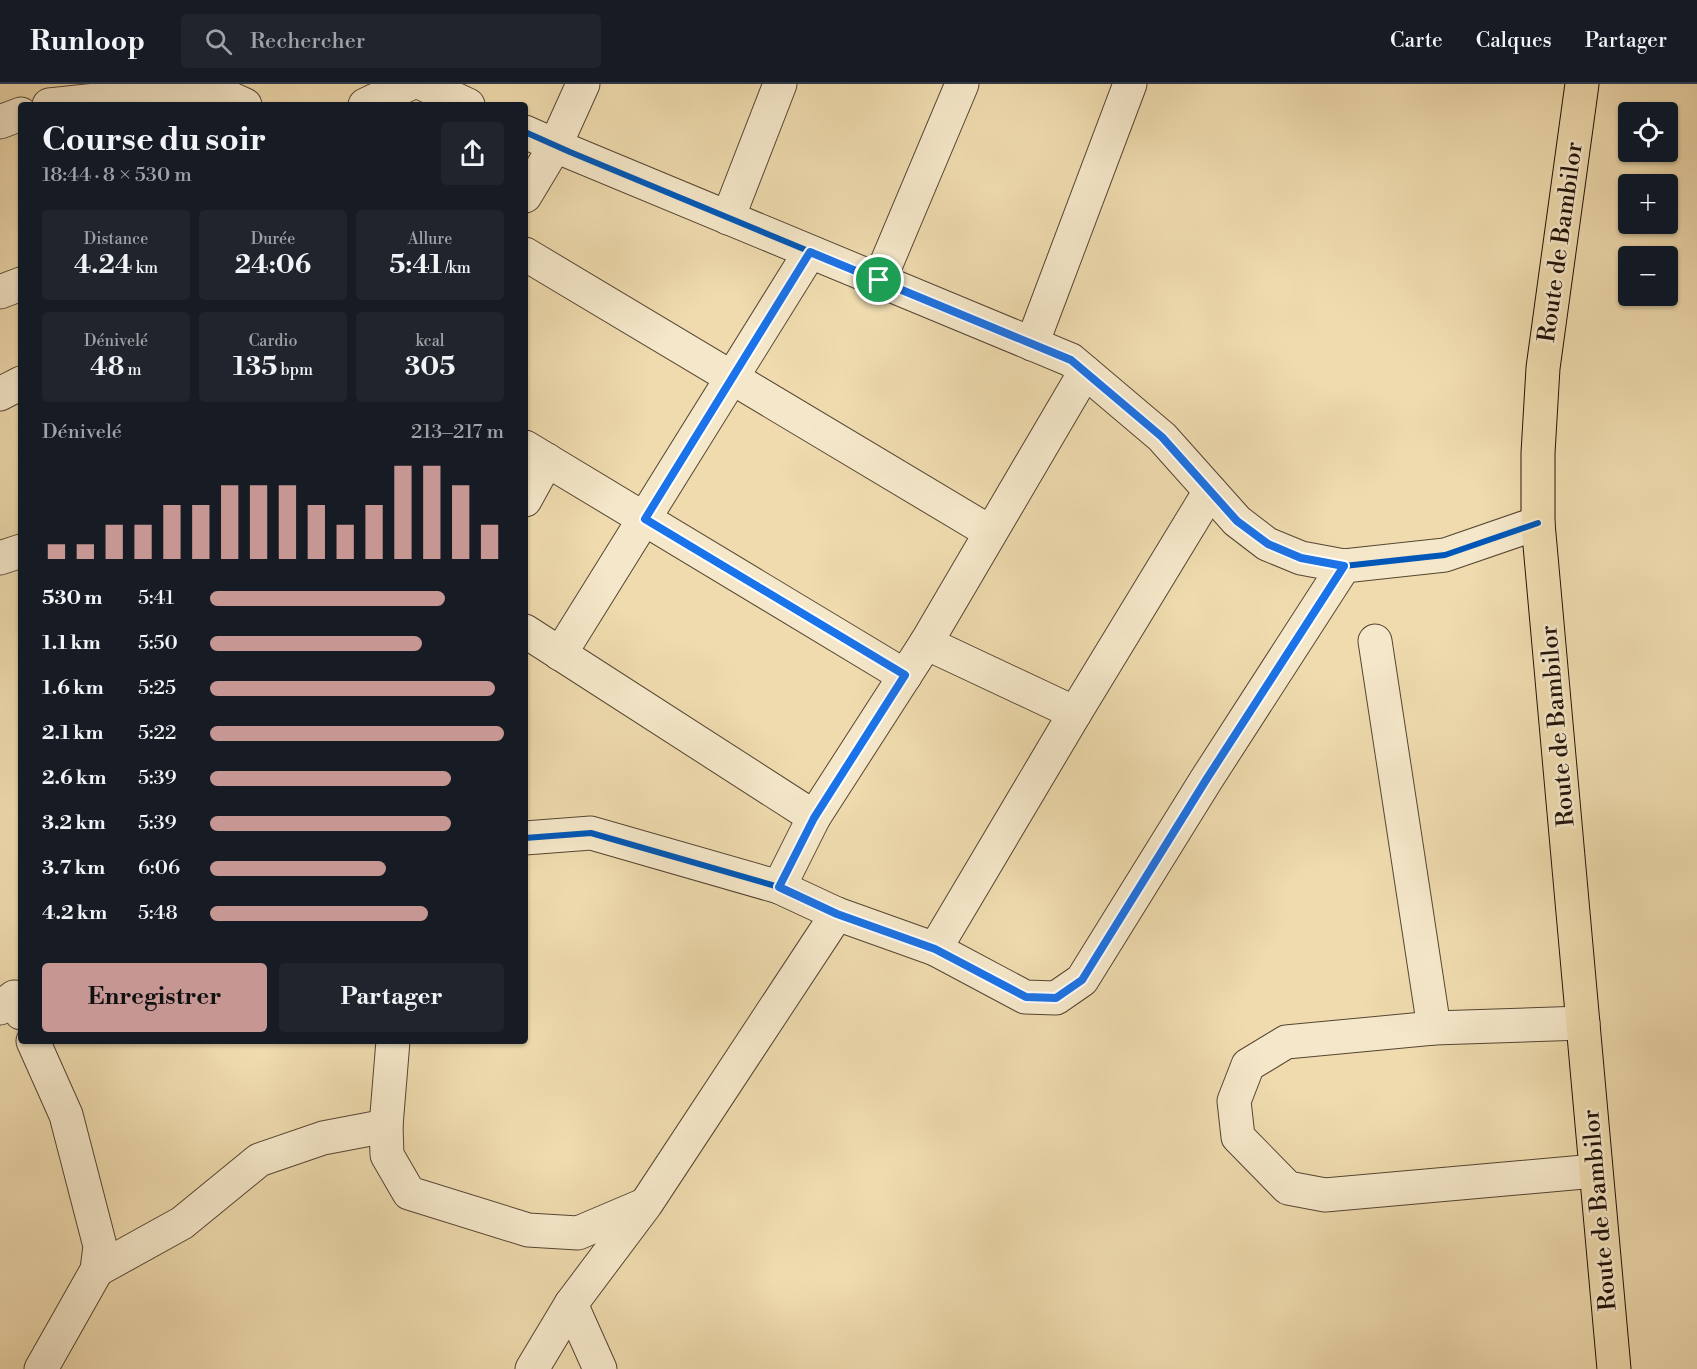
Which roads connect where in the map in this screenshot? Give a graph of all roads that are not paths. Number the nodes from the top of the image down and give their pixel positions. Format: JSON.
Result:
{"nodes":[{"id":1,"x":409,"y":84,"type":"edge"},
{"id":2,"x":423,"y":84,"type":"edge"},
{"id":3,"x":583,"y":84,"type":"edge"},
{"id":4,"x":780,"y":84,"type":"edge"},
{"id":5,"x":962,"y":84,"type":"edge"},
{"id":6,"x":1130,"y":84,"type":"edge"},
{"id":7,"x":1582,"y":84,"type":"edge"},
{"id":8,"x":77,"y":102,"type":"edge"},
{"id":9,"x":238,"y":102,"type":"edge"},
{"id":10,"x":371,"y":102,"type":"edge"},
{"id":11,"x":462,"y":102,"type":"edge"},
{"id":12,"x":18,"y":115,"type":"edge"},
{"id":13,"x":0,"y":122,"type":"edge"},
{"id":14,"x":528,"y":133,"type":"edge"},
{"id":15,"x":555,"y":146,"type":"junction"},
{"id":16,"x":528,"y":191,"type":"edge"},
{"id":17,"x":728,"y":218,"type":"junction"},
{"id":18,"x":810,"y":252,"type":"junction"},
{"id":19,"x":528,"y":256,"type":"edge"},
{"id":20,"x":879,"y":280,"type":"junction"},
{"id":21,"x":18,"y":285,"type":"edge"},
{"id":22,"x":0,"y":292,"type":"edge"},
{"id":23,"x":1032,"y":344,"type":"junction"},
{"id":24,"x":1085,"y":372,"type":"junction"},
{"id":25,"x":732,"y":378,"type":"junction"},
{"id":26,"x":18,"y":385,"type":"edge"},
{"id":27,"x":0,"y":394,"type":"edge"},
{"id":28,"x":536,"y":453,"type":"edge"},
{"id":29,"x":528,"y":487,"type":"edge"},
{"id":30,"x":1210,"y":491,"type":"junction"},
{"id":31,"x":645,"y":519,"type":"junction"},
{"id":32,"x":1538,"y":523,"type":"junction"},
{"id":33,"x":990,"y":532,"type":"junction"},
{"id":34,"x":18,"y":552,"type":"edge"},
{"id":35,"x":0,"y":558,"type":"edge"},
{"id":36,"x":1344,"y":566,"type":"junction"},
{"id":37,"x":528,"y":633,"type":"edge"},
{"id":38,"x":1375,"y":641,"type":"dead end"},
{"id":39,"x":926,"y":643,"type":"junction"},
{"id":40,"x":560,"y":654,"type":"junction"},
{"id":41,"x":905,"y":675,"type":"junction"},
{"id":42,"x":1075,"y":713,"type":"junction"},
{"id":43,"x":814,"y":818,"type":"junction"},
{"id":44,"x":528,"y":838,"type":"edge"},
{"id":45,"x":779,"y":887,"type":"junction"},
{"id":46,"x":837,"y":914,"type":"junction"},
{"id":47,"x":935,"y":949,"type":"junction"},
{"id":48,"x":1583,"y":1023,"type":"junction"},
{"id":49,"x":1434,"y":1028,"type":"junction"},
{"id":50,"x":34,"y":1044,"type":"edge"},
{"id":51,"x":393,"y":1044,"type":"edge"},
{"id":52,"x":386,"y":1126,"type":"junction"},
{"id":53,"x":1595,"y":1171,"type":"junction"},
{"id":54,"x":646,"y":1204,"type":"junction"},
{"id":55,"x":97,"y":1270,"type":"junction"},
{"id":56,"x":571,"y":1304,"type":"junction"},
{"id":57,"x":41,"y":1369,"type":"edge"},
{"id":58,"x":532,"y":1369,"type":"edge"},
{"id":59,"x":600,"y":1369,"type":"edge"},
{"id":60,"x":1614,"y":1369,"type":"edge"}],
"edges":[{"from":1,"to":10,"type":"street"},
{"from":2,"to":11,"type":"street"},
{"from":3,"to":15,"type":"street"},
{"from":4,"to":17,"type":"street"},
{"from":5,"to":20,"type":"street"},
{"from":6,"to":23,"type":"street"},
{"from":7,"to":32,"type":"main road","name":"Route de Bambilor"},
{"from":8,"to":9,"type":"street"},
{"from":12,"to":13,"type":"street"},
{"from":14,"to":15,"type":"street"},
{"from":15,"to":16,"type":"street"},
{"from":15,"to":17,"type":"street"},
{"from":17,"to":18,"type":"street"},
{"from":18,"to":20,"type":"street"},
{"from":18,"to":25,"type":"street"},
{"from":19,"to":25,"type":"street"},
{"from":20,"to":23,"type":"street"},
{"from":21,"to":22,"type":"street"},
{"from":23,"to":24,"type":"street"},
{"from":24,"to":30,"type":"street"},
{"from":24,"to":33,"type":"street"},
{"from":25,"to":31,"type":"street"},
{"from":25,"to":33,"type":"street"},
{"from":26,"to":27,"type":"street"},
{"from":28,"to":29,"type":"street"},
{"from":28,"to":31,"type":"street"},
{"from":30,"to":36,"type":"street"},
{"from":30,"to":42,"type":"street"},
{"from":31,"to":40,"type":"street"},
{"from":31,"to":41,"type":"street"},
{"from":32,"to":36,"type":"street"},
{"from":32,"to":48,"type":"main road","name":"Route de Bambilor"},
{"from":33,"to":39,"type":"street"},
{"from":34,"to":35,"type":"street"},
{"from":36,"to":47,"type":"street"},
{"from":37,"to":40,"type":"street"},
{"from":38,"to":49,"type":"street"},
{"from":39,"to":41,"type":"street"},
{"from":39,"to":42,"type":"street"},
{"from":40,"to":43,"type":"street"},
{"from":41,"to":43,"type":"street"},
{"from":42,"to":47,"type":"street"},
{"from":43,"to":45,"type":"street"},
{"from":44,"to":45,"type":"street"},
{"from":45,"to":46,"type":"street"},
{"from":46,"to":47,"type":"street"},
{"from":46,"to":54,"type":"street"},
{"from":48,"to":49,"type":"street"},
{"from":48,"to":53,"type":"main road","name":"Route de Bambilor"},
{"from":49,"to":53,"type":"street"},
{"from":50,"to":55,"type":"street"},
{"from":51,"to":52,"type":"street"},
{"from":52,"to":54,"type":"street"},
{"from":52,"to":55,"type":"street"},
{"from":53,"to":60,"type":"main road","name":"Route de Bambilor"},
{"from":54,"to":56,"type":"street"},
{"from":55,"to":57,"type":"street"},
{"from":56,"to":58,"type":"street"},
{"from":56,"to":59,"type":"street"}]}
